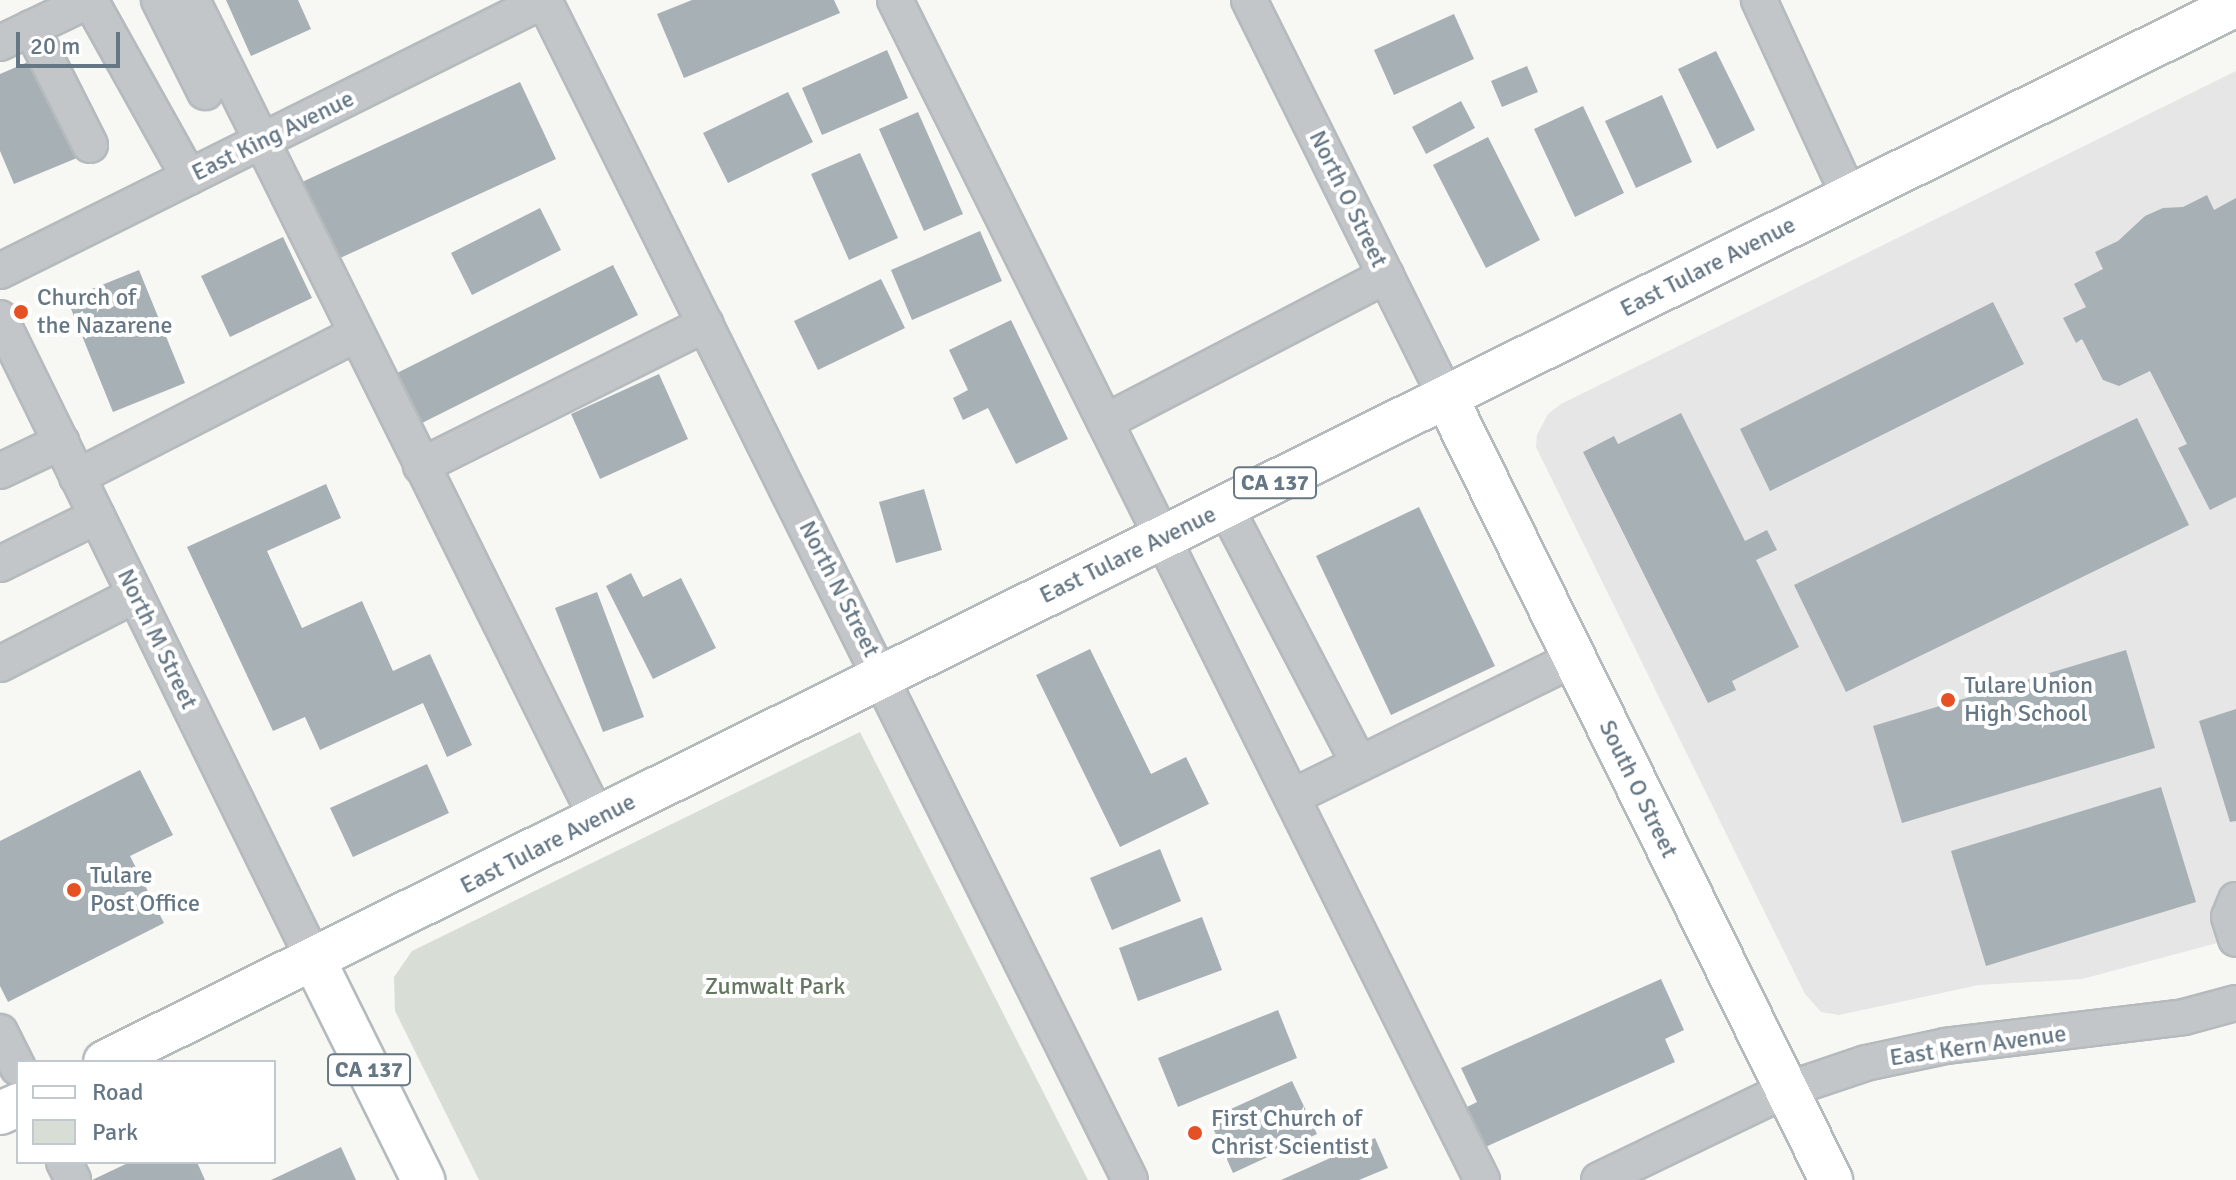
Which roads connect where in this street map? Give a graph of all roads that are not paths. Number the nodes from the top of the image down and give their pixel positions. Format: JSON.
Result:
{"nodes":[{"id":1,"x":159,"y":0,"type":"edge"},
{"id":2,"x":192,"y":0,"type":"edge"},
{"id":3,"x":544,"y":0,"type":"edge"},
{"id":4,"x":895,"y":0,"type":"edge"},
{"id":5,"x":1249,"y":0,"type":"edge"},
{"id":6,"x":1759,"y":0,"type":"edge"},
{"id":7,"x":2236,"y":5,"type":"edge"},
{"id":8,"x":31,"y":28,"type":"junction"},
{"id":9,"x":0,"y":43,"type":"edge"},
{"id":10,"x":205,"y":92,"type":"dead end"},
{"id":11,"x":259,"y":143,"type":"junction"},
{"id":12,"x":90,"y":145,"type":"dead end"},
{"id":13,"x":189,"y":177,"type":"junction"},
{"id":14,"x":1849,"y":196,"type":"junction"},
{"id":15,"x":0,"y":271,"type":"edge"},
{"id":16,"x":1386,"y":276,"type":"junction"},
{"id":17,"x":0,"y":318,"type":"edge"},
{"id":18,"x":706,"y":324,"type":"junction"},
{"id":19,"x":355,"y":335,"type":"junction"},
{"id":20,"x":1446,"y":397,"type":"junction"},
{"id":21,"x":1105,"y":422,"type":"junction"},
{"id":22,"x":61,"y":442,"type":"junction"},
{"id":23,"x":421,"y":466,"type":"junction"},
{"id":24,"x":0,"y":471,"type":"edge"},
{"id":25,"x":77,"y":477,"type":"junction"},
{"id":26,"x":1226,"y":508,"type":"junction"},
{"id":27,"x":97,"y":516,"type":"junction"},
{"id":28,"x":1163,"y":539,"type":"junction"},
{"id":29,"x":0,"y":564,"type":"edge"},
{"id":30,"x":135,"y":595,"type":"junction"},
{"id":31,"x":1574,"y":659,"type":"junction"},
{"id":32,"x":0,"y":664,"type":"edge"},
{"id":33,"x":881,"y":674,"type":"junction"},
{"id":34,"x":1359,"y":764,"type":"junction"},
{"id":35,"x":1292,"y":797,"type":"junction"},
{"id":36,"x":598,"y":820,"type":"junction"},
{"id":37,"x":2236,"y":900,"type":"edge"},
{"id":38,"x":2236,"y":939,"type":"edge"},
{"id":39,"x":314,"y":960,"type":"junction"},
{"id":40,"x":2236,"y":1003,"type":"edge"},
{"id":41,"x":0,"y":1032,"type":"edge"},
{"id":42,"x":109,"y":1060,"type":"edge"},
{"id":43,"x":16,"y":1064,"type":"edge"},
{"id":44,"x":1786,"y":1090,"type":"junction"},
{"id":45,"x":423,"y":1180,"type":"edge"},
{"id":46,"x":1130,"y":1180,"type":"edge"},
{"id":47,"x":1482,"y":1180,"type":"edge"},
{"id":48,"x":1599,"y":1180,"type":"edge"},
{"id":49,"x":1831,"y":1180,"type":"edge"}],
"edges":[{"from":1,"to":10,"type":"street"},
{"from":2,"to":11,"type":"street"},
{"from":3,"to":11,"type":"street","name":"East King Avenue"},
{"from":3,"to":18,"type":"street","name":"North N Street"},
{"from":4,"to":21,"type":"street"},
{"from":5,"to":16,"type":"street","name":"North O Street"},
{"from":6,"to":14,"type":"street"},
{"from":7,"to":14,"type":"main road","name":"East Tulare Avenue","number":"CA 137"},
{"from":8,"to":9,"type":"street"},
{"from":8,"to":12,"type":"street"},
{"from":8,"to":13,"type":"street"},
{"from":11,"to":13,"type":"street","name":"East King Avenue"},
{"from":11,"to":19,"type":"street"},
{"from":13,"to":15,"type":"street","name":"East King Avenue"},
{"from":14,"to":20,"type":"main road","name":"East Tulare Avenue","number":"CA 137"},
{"from":16,"to":20,"type":"street","name":"North O Street"},
{"from":16,"to":21,"type":"street"},
{"from":17,"to":22,"type":"street","name":"North M Street"},
{"from":18,"to":23,"type":"street"},
{"from":18,"to":33,"type":"street","name":"North N Street"},
{"from":19,"to":23,"type":"street"},
{"from":19,"to":25,"type":"street"},
{"from":20,"to":26,"type":"main road","name":"East Tulare Avenue","number":"CA 137"},
{"from":20,"to":31,"type":"main road","name":"South O Street"},
{"from":21,"to":28,"type":"street"},
{"from":22,"to":24,"type":"street"},
{"from":22,"to":25,"type":"street","name":"North M Street"},
{"from":23,"to":36,"type":"street"},
{"from":25,"to":27,"type":"street","name":"North M Street"},
{"from":26,"to":28,"type":"main road","name":"East Tulare Avenue","number":"CA 137"},
{"from":26,"to":34,"type":"street"},
{"from":27,"to":29,"type":"street"},
{"from":27,"to":30,"type":"street","name":"North M Street"},
{"from":28,"to":33,"type":"main road","name":"East Tulare Avenue","number":"CA 137"},
{"from":28,"to":35,"type":"street"},
{"from":30,"to":32,"type":"street"},
{"from":30,"to":39,"type":"street","name":"North M Street"},
{"from":31,"to":34,"type":"street"},
{"from":31,"to":44,"type":"main road","name":"South O Street"},
{"from":33,"to":36,"type":"main road","name":"East Tulare Avenue","number":"CA 137"},
{"from":33,"to":46,"type":"street","name":"North N Street"},
{"from":34,"to":35,"type":"street"},
{"from":35,"to":47,"type":"street"},
{"from":36,"to":39,"type":"main road","name":"East Tulare Avenue","number":"CA 137"},
{"from":37,"to":38,"type":"street"},
{"from":39,"to":42,"type":"main road","name":"East Tulare Avenue"},
{"from":39,"to":45,"type":"main road","number":"CA 137"},
{"from":40,"to":44,"type":"street","name":"East Kern Avenue"},
{"from":41,"to":43,"type":"street"},
{"from":44,"to":48,"type":"street","name":"East Kern Avenue"},
{"from":44,"to":49,"type":"main road","name":"South O Street"}]}
